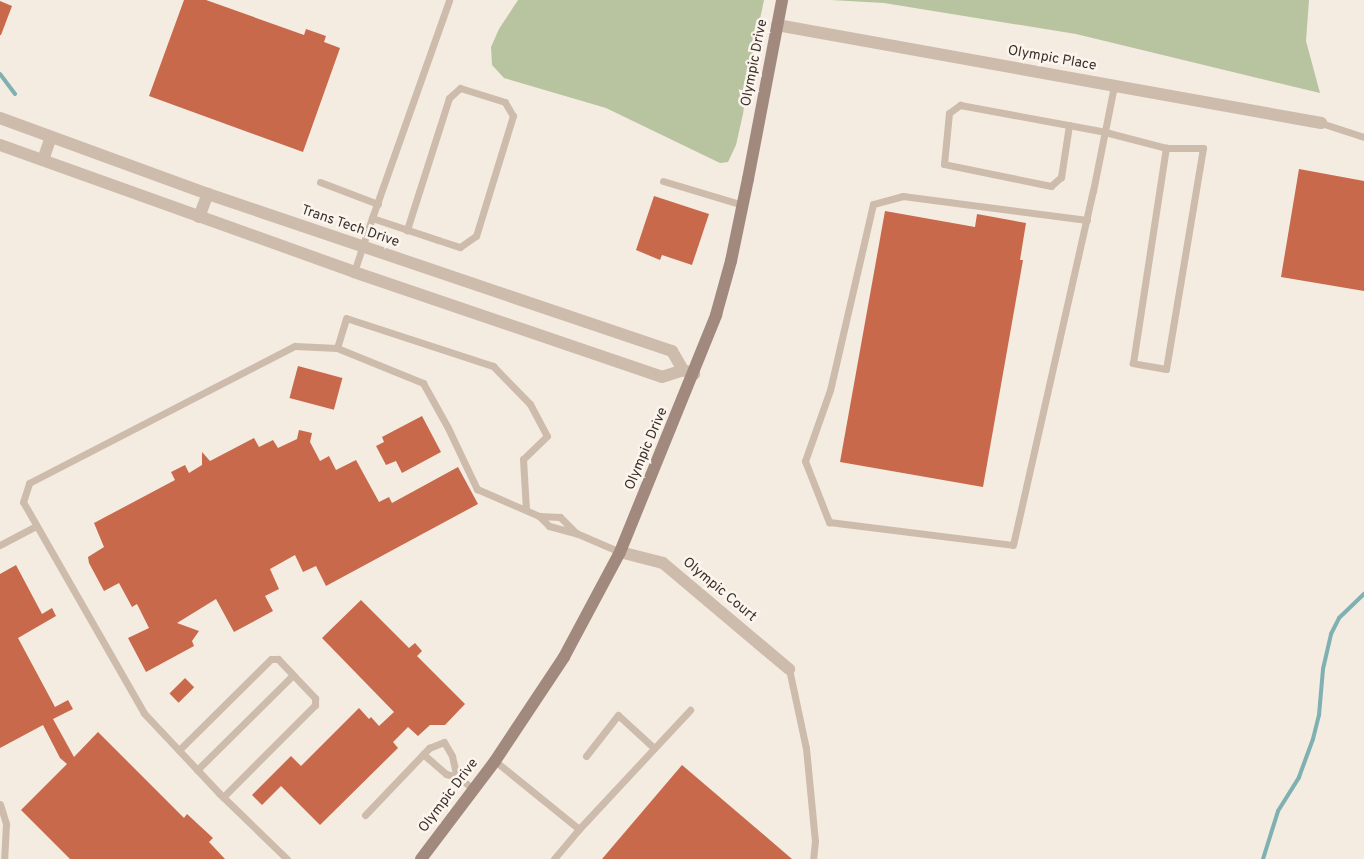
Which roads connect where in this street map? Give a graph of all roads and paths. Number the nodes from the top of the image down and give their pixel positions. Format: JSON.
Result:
{"nodes":[{"id":1,"x":449,"y":0,"type":"edge"},
{"id":2,"x":782,"y":0,"type":"edge"},
{"id":3,"x":778,"y":24,"type":"junction"},
{"id":4,"x":1114,"y":86,"type":"junction"},
{"id":5,"x":0,"y":118,"type":"edge"},
{"id":6,"x":1322,"y":123,"type":"joint"},
{"id":7,"x":1069,"y":125,"type":"junction"},
{"id":8,"x":1105,"y":132,"type":"junction"},
{"id":9,"x":51,"y":137,"type":"junction"},
{"id":10,"x":1364,"y":137,"type":"edge"},
{"id":11,"x":0,"y":145,"type":"edge"},
{"id":12,"x":1166,"y":148,"type":"junction"},
{"id":13,"x":43,"y":160,"type":"junction"},
{"id":14,"x":663,"y":181,"type":"dead end"},
{"id":15,"x":320,"y":182,"type":"dead end"},
{"id":16,"x":208,"y":194,"type":"junction"},
{"id":17,"x":378,"y":204,"type":"junction"},
{"id":18,"x":743,"y":205,"type":"junction"},
{"id":19,"x":199,"y":217,"type":"junction"},
{"id":20,"x":372,"y":218,"type":"junction"},
{"id":21,"x":1086,"y":220,"type":"junction"},
{"id":22,"x":407,"y":230,"type":"junction"},
{"id":23,"x":362,"y":247,"type":"junction"},
{"id":24,"x":354,"y":272,"type":"junction"},
{"id":25,"x":337,"y":348,"type":"junction"},
{"id":26,"x":688,"y":372,"type":"junction"},
{"id":27,"x":526,"y":510,"type":"junction"},
{"id":28,"x":539,"y":516,"type":"junction"},
{"id":29,"x":36,"y":526,"type":"junction"},
{"id":30,"x":576,"y":533,"type":"junction"},
{"id":31,"x":0,"y":545,"type":"edge"},
{"id":32,"x":620,"y":552,"type":"junction"},
{"id":33,"x":789,"y":669,"type":"joint"},
{"id":34,"x":293,"y":675,"type":"junction"},
{"id":35,"x":690,"y":710,"type":"dead end"},
{"id":36,"x":654,"y":748,"type":"junction"},
{"id":37,"x":179,"y":750,"type":"junction"},
{"id":38,"x":423,"y":754,"type":"junction"},
{"id":39,"x":586,"y":756,"type":"dead end"},
{"id":40,"x":494,"y":761,"type":"junction"},
{"id":41,"x":197,"y":770,"type":"junction"},
{"id":42,"x":457,"y":777,"type":"junction"},
{"id":43,"x":474,"y":789,"type":"junction"},
{"id":44,"x":223,"y":797,"type":"junction"},
{"id":45,"x":0,"y":804,"type":"edge"},
{"id":46,"x":365,"y":815,"type":"dead end"},
{"id":47,"x":579,"y":829,"type":"junction"},
{"id":48,"x":4,"y":859,"type":"edge"},
{"id":49,"x":287,"y":859,"type":"edge"},
{"id":50,"x":421,"y":859,"type":"edge"},
{"id":51,"x":554,"y":859,"type":"edge"},
{"id":52,"x":813,"y":859,"type":"edge"}],
"edges":[{"from":1,"to":17,"type":"lane"},
{"from":2,"to":3,"type":"street","name":"Olympic Drive"},
{"from":3,"to":4,"type":"street","name":"Olympic Place"},
{"from":3,"to":18,"type":"street","name":"Olympic Drive"},
{"from":4,"to":6,"type":"street","name":"Olympic Place"},
{"from":4,"to":8,"type":"lane"},
{"from":5,"to":9,"type":"street","name":"Trans Tech Drive"},
{"from":6,"to":10,"type":"lane"},
{"from":7,"to":7,"type":"lane"},
{"from":7,"to":8,"type":"lane"},
{"from":8,"to":12,"type":"lane"},
{"from":8,"to":21,"type":"lane"},
{"from":9,"to":13,"type":"street"},
{"from":9,"to":16,"type":"street","name":"Trans Tech Drive"},
{"from":11,"to":13,"type":"street"},
{"from":12,"to":12,"type":"lane"},
{"from":13,"to":19,"type":"street"},
{"from":14,"to":18,"type":"lane"},
{"from":15,"to":17,"type":"lane"},
{"from":16,"to":19,"type":"street"},
{"from":16,"to":23,"type":"street","name":"Trans Tech Drive"},
{"from":17,"to":20,"type":"lane"},
{"from":18,"to":26,"type":"street","name":"Olympic Drive"},
{"from":19,"to":24,"type":"street"},
{"from":20,"to":22,"type":"lane"},
{"from":20,"to":23,"type":"lane"},
{"from":21,"to":21,"type":"lane"},
{"from":22,"to":22,"type":"lane"},
{"from":23,"to":24,"type":"lane"},
{"from":23,"to":26,"type":"street","name":"Trans Tech Drive"},
{"from":24,"to":26,"type":"street"},
{"from":25,"to":27,"type":"lane"},
{"from":25,"to":27,"type":"lane"},
{"from":25,"to":29,"type":"lane"},
{"from":26,"to":32,"type":"street","name":"Olympic Drive"},
{"from":27,"to":28,"type":"lane"},
{"from":28,"to":30,"type":"lane"},
{"from":28,"to":30,"type":"lane"},
{"from":29,"to":31,"type":"lane"},
{"from":29,"to":37,"type":"lane"},
{"from":30,"to":32,"type":"lane"},
{"from":32,"to":33,"type":"street","name":"Olympic Court"},
{"from":32,"to":40,"type":"street","name":"Olympic Drive"},
{"from":33,"to":52,"type":"lane"},
{"from":34,"to":37,"type":"lane"},
{"from":34,"to":41,"type":"lane"},
{"from":34,"to":44,"type":"lane"},
{"from":35,"to":36,"type":"lane"},
{"from":36,"to":39,"type":"lane"},
{"from":36,"to":47,"type":"lane"},
{"from":37,"to":41,"type":"lane"},
{"from":38,"to":42,"type":"lane"},
{"from":38,"to":42,"type":"lane"},
{"from":38,"to":46,"type":"lane"},
{"from":40,"to":43,"type":"street","name":"Olympic Drive"},
{"from":40,"to":47,"type":"lane"},
{"from":41,"to":44,"type":"lane"},
{"from":42,"to":43,"type":"lane"},
{"from":43,"to":50,"type":"street","name":"Olympic Drive"},
{"from":44,"to":49,"type":"lane"},
{"from":45,"to":48,"type":"lane"},
{"from":47,"to":51,"type":"lane"}]}
